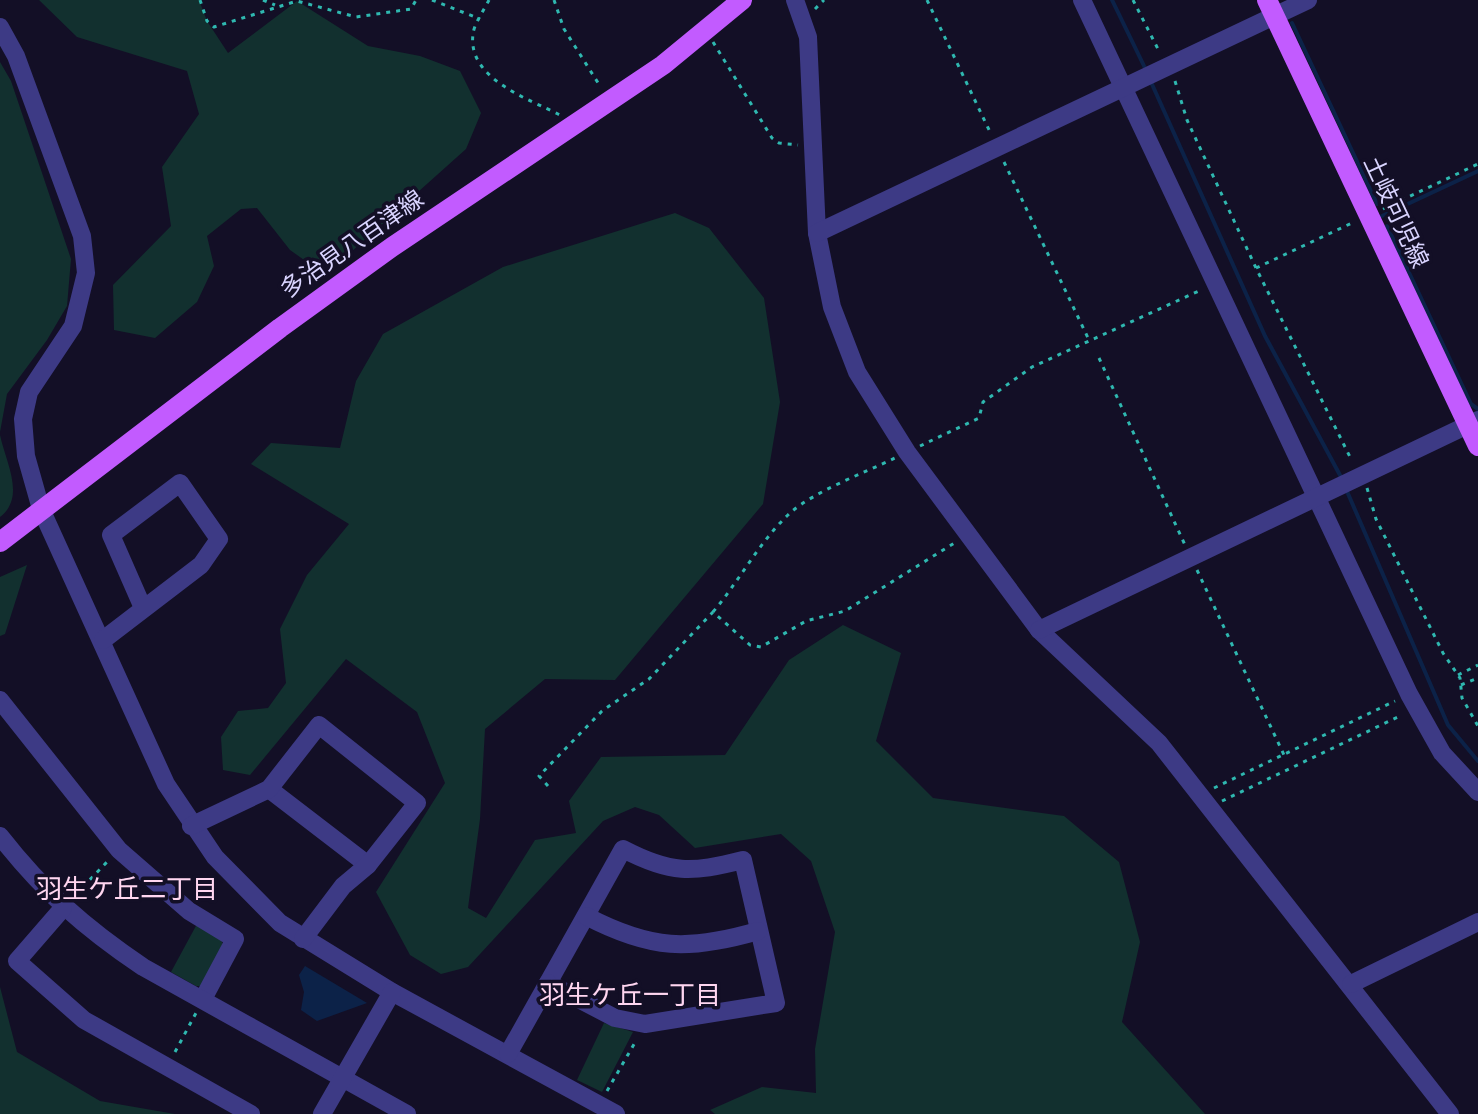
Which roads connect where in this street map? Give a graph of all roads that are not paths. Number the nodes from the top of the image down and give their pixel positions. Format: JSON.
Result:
{"nodes":[{"id":1,"x":742,"y":0,"type":"edge"},
{"id":2,"x":795,"y":0,"type":"edge"},
{"id":3,"x":1082,"y":0,"type":"edge"},
{"id":4,"x":1308,"y":0,"type":"edge"},
{"id":5,"x":1271,"y":8,"type":"edge"},
{"id":6,"x":2,"y":36,"type":"edge"},
{"id":7,"x":1130,"y":82,"type":"junction"},
{"id":8,"x":817,"y":233,"type":"junction"},
{"id":9,"x":1473,"y":423,"type":"edge"},
{"id":10,"x":1478,"y":446,"type":"edge"},
{"id":11,"x":1318,"y":498,"type":"junction"},
{"id":12,"x":41,"y":509,"type":"junction"},
{"id":13,"x":0,"y":542,"type":"edge"},
{"id":14,"x":143,"y":608,"type":"junction"},
{"id":15,"x":1039,"y":630,"type":"junction"},
{"id":16,"x":103,"y":640,"type":"junction"},
{"id":17,"x":0,"y":700,"type":"edge"},
{"id":18,"x":269,"y":789,"type":"junction"},
{"id":19,"x":1478,"y":792,"type":"edge"},
{"id":20,"x":191,"y":826,"type":"junction"},
{"id":21,"x":0,"y":836,"type":"edge"},
{"id":22,"x":368,"y":865,"type":"junction"},
{"id":23,"x":63,"y":908,"type":"junction"},
{"id":24,"x":586,"y":916,"type":"junction"},
{"id":25,"x":1478,"y":922,"type":"edge"},
{"id":26,"x":758,"y":931,"type":"junction"},
{"id":27,"x":303,"y":939,"type":"junction"},
{"id":28,"x":548,"y":983,"type":"junction"},
{"id":29,"x":1351,"y":984,"type":"junction"},
{"id":30,"x":392,"y":992,"type":"junction"},
{"id":31,"x":203,"y":999,"type":"junction"},
{"id":32,"x":508,"y":1054,"type":"junction"},
{"id":33,"x":341,"y":1077,"type":"junction"},
{"id":34,"x":608,"y":1109,"type":"edge"},
{"id":35,"x":251,"y":1114,"type":"edge"},
{"id":36,"x":322,"y":1114,"type":"edge"},
{"id":37,"x":407,"y":1114,"type":"edge"},
{"id":38,"x":1450,"y":1114,"type":"edge"}],
"edges":[{"from":1,"to":12,"type":"main road","name":"多治見八百津線"},
{"from":2,"to":8,"type":"street"},
{"from":3,"to":7,"type":"street"},
{"from":4,"to":5,"type":"street"},
{"from":5,"to":7,"type":"street"},
{"from":5,"to":9,"type":"main road","name":"土岐可児線"},
{"from":6,"to":12,"type":"street"},
{"from":7,"to":8,"type":"street"},
{"from":7,"to":11,"type":"street"},
{"from":8,"to":15,"type":"street"},
{"from":9,"to":10,"type":"main road","name":"土岐可児線"},
{"from":9,"to":11,"type":"street"},
{"from":11,"to":15,"type":"street"},
{"from":11,"to":19,"type":"street"},
{"from":12,"to":13,"type":"main road","name":"多治見八百津線"},
{"from":12,"to":16,"type":"street"},
{"from":14,"to":14,"type":"street"},
{"from":14,"to":16,"type":"street"},
{"from":15,"to":29,"type":"street"},
{"from":16,"to":20,"type":"street"},
{"from":17,"to":31,"type":"street"},
{"from":18,"to":20,"type":"street"},
{"from":18,"to":22,"type":"street"},
{"from":18,"to":22,"type":"street"},
{"from":20,"to":27,"type":"street"},
{"from":21,"to":23,"type":"street"},
{"from":22,"to":27,"type":"street"},
{"from":23,"to":31,"type":"street"},
{"from":23,"to":35,"type":"street"},
{"from":24,"to":26,"type":"street"},
{"from":24,"to":26,"type":"street"},
{"from":24,"to":28,"type":"street"},
{"from":25,"to":29,"type":"street"},
{"from":26,"to":28,"type":"street"},
{"from":27,"to":30,"type":"street"},
{"from":28,"to":32,"type":"street"},
{"from":29,"to":38,"type":"street"},
{"from":30,"to":32,"type":"street"},
{"from":30,"to":33,"type":"street"},
{"from":31,"to":33,"type":"street"},
{"from":32,"to":34,"type":"street"},
{"from":33,"to":36,"type":"street"},
{"from":33,"to":37,"type":"street"}]}
